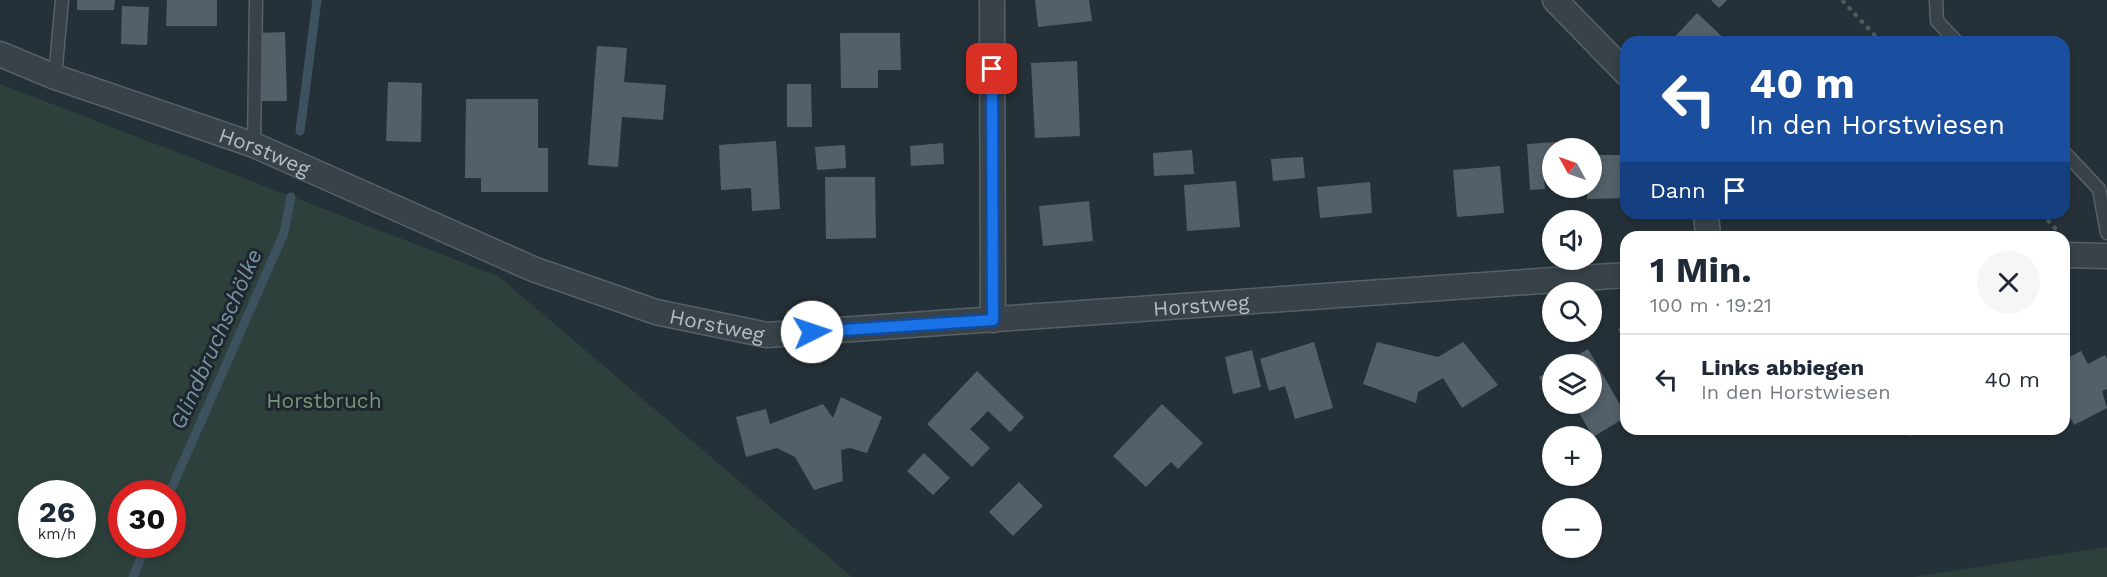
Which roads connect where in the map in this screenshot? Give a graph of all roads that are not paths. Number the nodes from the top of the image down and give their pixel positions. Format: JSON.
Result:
{"nodes":[{"id":1,"x":62,"y":0,"type":"edge"},
{"id":2,"x":256,"y":0,"type":"edge"},
{"id":3,"x":992,"y":0,"type":"edge"},
{"id":4,"x":1555,"y":0,"type":"edge"},
{"id":5,"x":1936,"y":0,"type":"edge"},
{"id":6,"x":1951,"y":36,"type":"edge"},
{"id":7,"x":0,"y":54,"type":"edge"},
{"id":8,"x":1620,"y":67,"type":"edge"},
{"id":9,"x":55,"y":77,"type":"junction"},
{"id":10,"x":254,"y":145,"type":"junction"},
{"id":11,"x":2070,"y":158,"type":"edge"},
{"id":12,"x":2107,"y":233,"type":"edge"},
{"id":13,"x":2070,"y":255,"type":"edge"},
{"id":14,"x":2107,"y":256,"type":"edge"},
{"id":15,"x":1620,"y":275,"type":"edge"},
{"id":16,"x":993,"y":320,"type":"junction"}],
"edges":[{"from":1,"to":9,"type":"lane"},
{"from":2,"to":10,"type":"lane"},
{"from":3,"to":16,"type":"street"},
{"from":4,"to":8,"type":"street"},
{"from":5,"to":6,"type":"lane"},
{"from":7,"to":9,"type":"street","name":"Horstweg"},
{"from":9,"to":10,"type":"street","name":"Horstweg"},
{"from":10,"to":16,"type":"street","name":"Horstweg"},
{"from":11,"to":12,"type":"lane"},
{"from":13,"to":14,"type":"street"},
{"from":15,"to":16,"type":"street","name":"Horstweg"}]}
